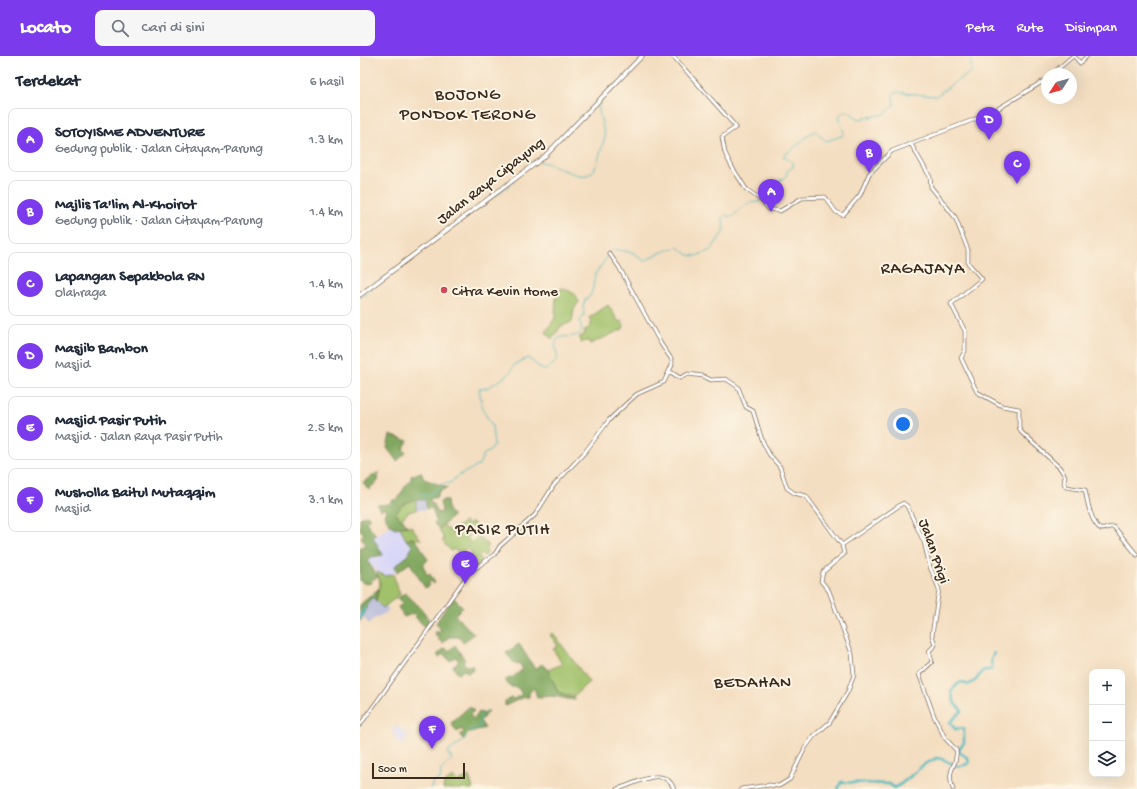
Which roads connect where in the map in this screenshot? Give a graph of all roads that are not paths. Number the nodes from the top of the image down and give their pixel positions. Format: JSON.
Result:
{"nodes":[{"id":1,"x":642,"y":56,"type":"edge"},
{"id":2,"x":673,"y":56,"type":"edge"},
{"id":3,"x":1074,"y":56,"type":"edge"},
{"id":4,"x":1087,"y":56,"type":"edge"},
{"id":5,"x":1059,"y":68,"type":"edge"},
{"id":6,"x":1041,"y":82,"type":"edge"},
{"id":7,"x":911,"y":144,"type":"junction"},
{"id":8,"x":610,"y":254,"type":"dead end"},
{"id":9,"x":360,"y":295,"type":"edge"},
{"id":10,"x":669,"y":371,"type":"junction"},
{"id":11,"x":842,"y":545,"type":"junction"},
{"id":12,"x":1137,"y":555,"type":"edge"},
{"id":13,"x":360,"y":725,"type":"edge"},
{"id":14,"x":617,"y":789,"type":"edge"},
{"id":15,"x":674,"y":789,"type":"edge"},
{"id":16,"x":740,"y":789,"type":"edge"},
{"id":17,"x":953,"y":789,"type":"edge"}],
"edges":[{"from":1,"to":9,"type":"main road","name":"Jalan Raya Cipayung"},
{"from":2,"to":7,"type":"street"},
{"from":3,"to":4,"type":"street"},
{"from":3,"to":5,"type":"street"},
{"from":6,"to":7,"type":"street"},
{"from":7,"to":12,"type":"street"},
{"from":8,"to":10,"type":"street"},
{"from":10,"to":11,"type":"street"},
{"from":10,"to":13,"type":"street"},
{"from":11,"to":16,"type":"street"},
{"from":11,"to":17,"type":"street","name":"Jalan Prigi"},
{"from":14,"to":15,"type":"street"}]}
